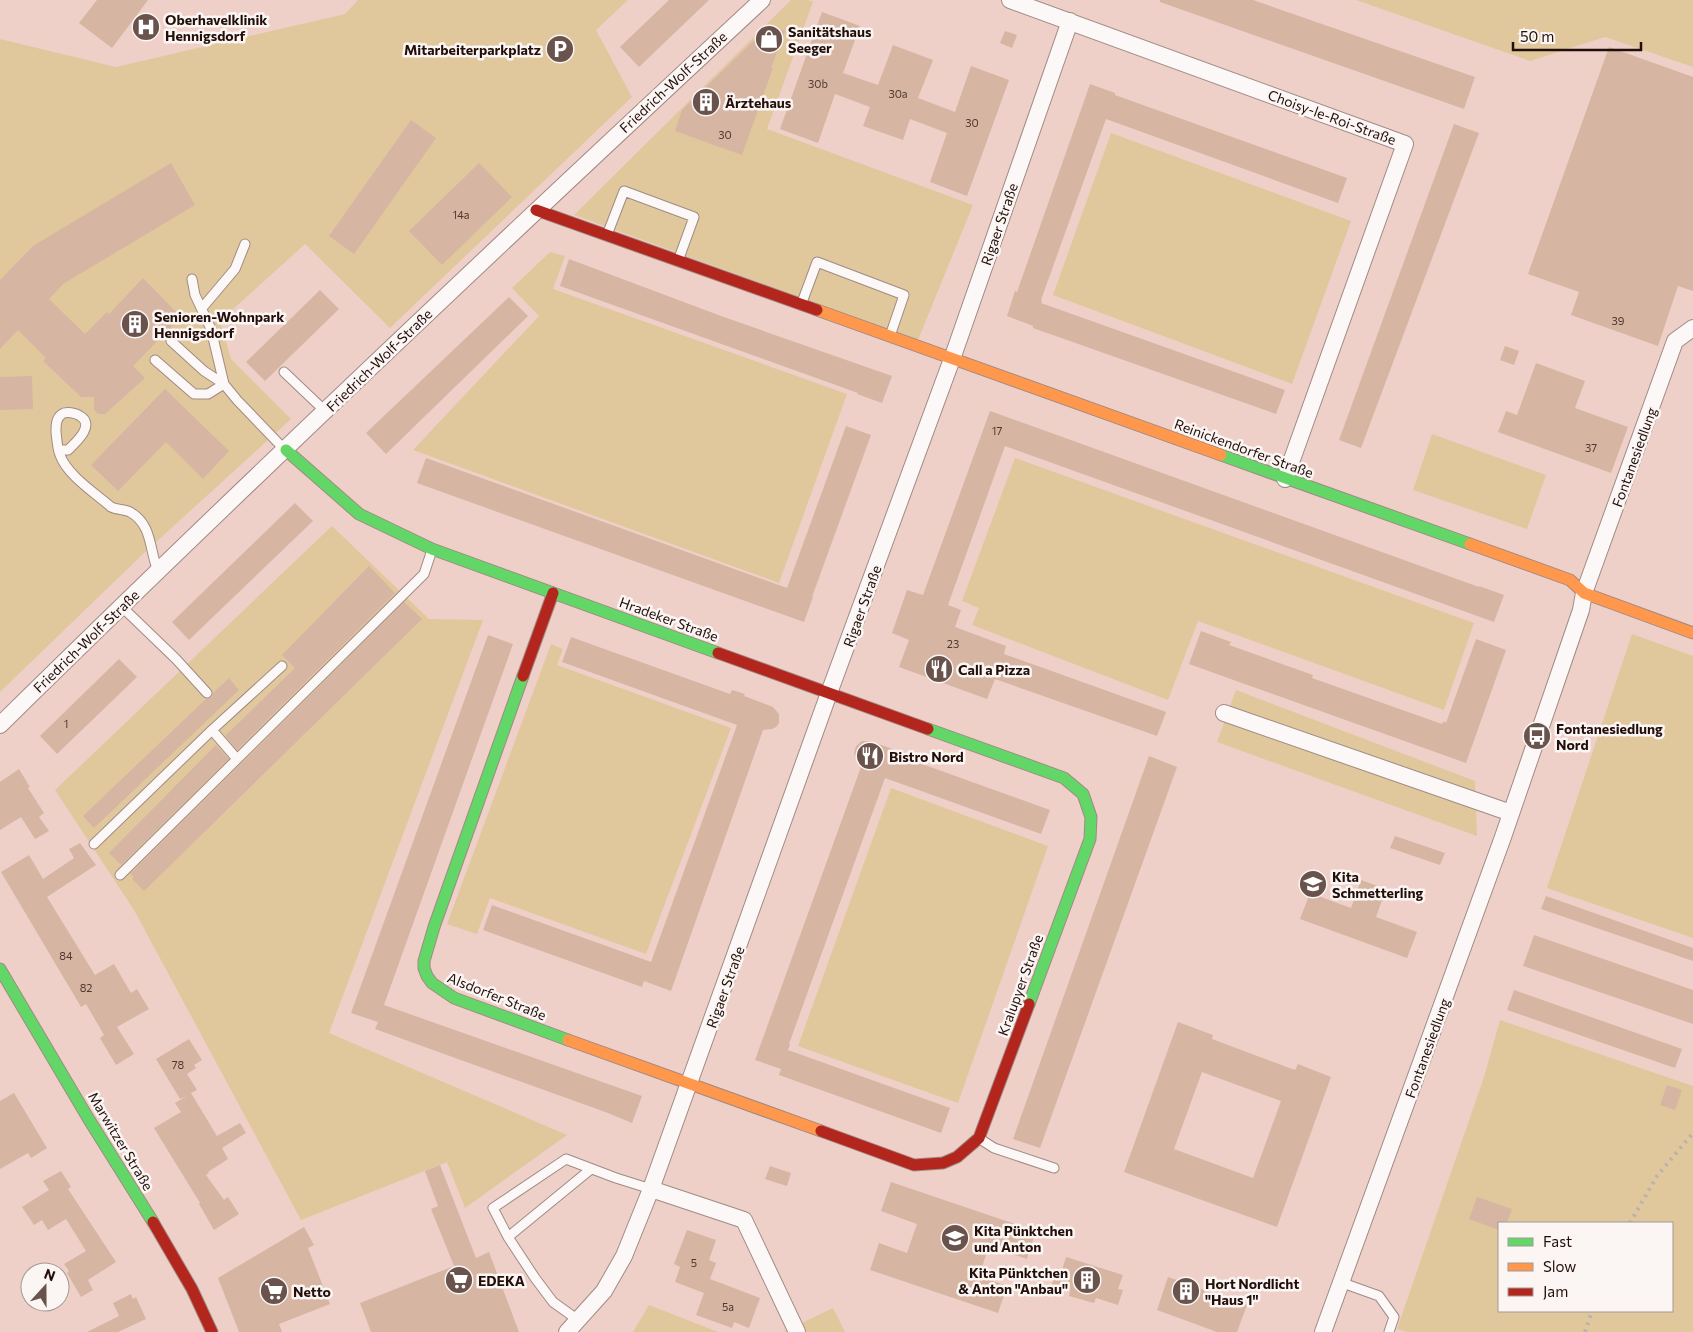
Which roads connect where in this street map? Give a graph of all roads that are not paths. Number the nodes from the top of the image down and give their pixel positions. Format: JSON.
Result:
{"nodes":[{"id":1,"x":762,"y":0,"type":"edge"},
{"id":2,"x":1010,"y":0,"type":"edge"},
{"id":3,"x":1070,"y":21,"type":"junction"},
{"id":4,"x":536,"y":210,"type":"junction"},
{"id":5,"x":606,"y":236,"type":"junction"},
{"id":6,"x":244,"y":244,"type":"dead end"},
{"id":7,"x":678,"y":261,"type":"junction"},
{"id":8,"x":192,"y":278,"type":"dead end"},
{"id":9,"x":801,"y":305,"type":"junction"},
{"id":10,"x":202,"y":308,"type":"junction"},
{"id":11,"x":1693,"y":328,"type":"edge"},
{"id":12,"x":890,"y":337,"type":"junction"},
{"id":13,"x":171,"y":341,"type":"dead end"},
{"id":14,"x":952,"y":359,"type":"junction"},
{"id":15,"x":155,"y":360,"type":"dead end"},
{"id":16,"x":284,"y":372,"type":"dead end"},
{"id":17,"x":224,"y":384,"type":"junction"},
{"id":18,"x":325,"y":411,"type":"junction"},
{"id":19,"x":58,"y":450,"type":"junction"},
{"id":20,"x":286,"y":450,"type":"junction"},
{"id":21,"x":1285,"y":479,"type":"junction"},
{"id":22,"x":432,"y":549,"type":"junction"},
{"id":23,"x":158,"y":571,"type":"junction"},
{"id":24,"x":553,"y":593,"type":"junction"},
{"id":25,"x":1584,"y":593,"type":"junction"},
{"id":26,"x":121,"y":606,"type":"junction"},
{"id":27,"x":1693,"y":633,"type":"edge"},
{"id":28,"x":282,"y":666,"type":"dead end"},
{"id":29,"x":207,"y":693,"type":"dead end"},
{"id":30,"x":829,"y":693,"type":"junction"},
{"id":31,"x":1224,"y":713,"type":"dead end"},
{"id":32,"x":0,"y":725,"type":"edge"},
{"id":33,"x":212,"y":730,"type":"junction"},
{"id":34,"x":236,"y":759,"type":"junction"},
{"id":35,"x":1064,"y":778,"type":"joint"},
{"id":36,"x":1511,"y":812,"type":"junction"},
{"id":37,"x":94,"y":844,"type":"dead end"},
{"id":38,"x":120,"y":876,"type":"dead end"},
{"id":39,"x":0,"y":969,"type":"edge"},
{"id":40,"x":690,"y":1083,"type":"junction"},
{"id":41,"x":979,"y":1138,"type":"junction"},
{"id":42,"x":914,"y":1165,"type":"joint"},
{"id":43,"x":1054,"y":1168,"type":"dead end"},
{"id":44,"x":592,"y":1169,"type":"junction"},
{"id":45,"x":651,"y":1189,"type":"junction"},
{"id":46,"x":508,"y":1237,"type":"junction"},
{"id":47,"x":1340,"y":1282,"type":"junction"},
{"id":48,"x":578,"y":1320,"type":"junction"},
{"id":49,"x":212,"y":1332,"type":"edge"},
{"id":50,"x":567,"y":1332,"type":"edge"},
{"id":51,"x":797,"y":1332,"type":"edge"},
{"id":52,"x":1322,"y":1332,"type":"edge"},
{"id":53,"x":1389,"y":1332,"type":"edge"}],
"edges":[{"from":1,"to":4,"type":"street","name":"Friedrich-Wolf-Straße"},
{"from":2,"to":3,"type":"street","name":"Choisy-le-Roi-Straße"},
{"from":3,"to":14,"type":"street","name":"Rigaer Straße"},
{"from":3,"to":21,"type":"street","name":"Choisy-le-Roi-Straße"},
{"from":4,"to":5,"type":"street","name":"Reinickendorfer Straße"},
{"from":4,"to":18,"type":"street","name":"Friedrich-Wolf-Straße"},
{"from":5,"to":7,"type":"street","name":"Reinickendorfer Straße"},
{"from":5,"to":7,"type":"lane"},
{"from":6,"to":10,"type":"lane"},
{"from":7,"to":9,"type":"street","name":"Reinickendorfer Straße"},
{"from":8,"to":10,"type":"lane"},
{"from":9,"to":12,"type":"street","name":"Reinickendorfer Straße"},
{"from":9,"to":12,"type":"lane"},
{"from":10,"to":17,"type":"lane"},
{"from":11,"to":25,"type":"street","name":"Fontanesiedlung"},
{"from":12,"to":14,"type":"street","name":"Reinickendorfer Straße"},
{"from":13,"to":17,"type":"lane"},
{"from":14,"to":21,"type":"street","name":"Reinickendorfer Straße"},
{"from":14,"to":30,"type":"street","name":"Rigaer Straße"},
{"from":15,"to":17,"type":"lane"},
{"from":16,"to":18,"type":"lane"},
{"from":17,"to":20,"type":"lane"},
{"from":18,"to":20,"type":"street","name":"Friedrich-Wolf-Straße"},
{"from":19,"to":19,"type":"lane"},
{"from":19,"to":23,"type":"lane"},
{"from":20,"to":22,"type":"street","name":"Hradeker Straße"},
{"from":20,"to":23,"type":"street","name":"Friedrich-Wolf-Straße"},
{"from":21,"to":25,"type":"street","name":"Reinickendorfer Straße"},
{"from":22,"to":24,"type":"street","name":"Hradeker Straße"},
{"from":22,"to":34,"type":"lane"},
{"from":23,"to":26,"type":"street","name":"Friedrich-Wolf-Straße"},
{"from":24,"to":30,"type":"street","name":"Hradeker Straße"},
{"from":24,"to":40,"type":"street","name":"Alsdorfer Straße"},
{"from":25,"to":27,"type":"street"},
{"from":25,"to":36,"type":"street","name":"Fontanesiedlung"},
{"from":26,"to":29,"type":"lane"},
{"from":26,"to":32,"type":"street","name":"Friedrich-Wolf-Straße"},
{"from":28,"to":33,"type":"lane"},
{"from":30,"to":35,"type":"street","name":"Hradeker Straße"},
{"from":30,"to":40,"type":"street","name":"Rigaer Straße"},
{"from":31,"to":36,"type":"street"},
{"from":33,"to":34,"type":"lane"},
{"from":33,"to":37,"type":"lane"},
{"from":34,"to":38,"type":"lane"},
{"from":35,"to":41,"type":"street","name":"Kralupyer Straße"},
{"from":36,"to":47,"type":"street","name":"Fontanesiedlung"},
{"from":39,"to":49,"type":"street","name":"Marwitzer Straße"},
{"from":40,"to":42,"type":"street","name":"Alsdorfer Straße"},
{"from":40,"to":45,"type":"street","name":"Rigaer Straße"},
{"from":41,"to":42,"type":"street","name":"Kralupyer Straße"},
{"from":41,"to":43,"type":"lane"},
{"from":44,"to":45,"type":"lane"},
{"from":44,"to":46,"type":"lane"},
{"from":44,"to":46,"type":"lane"},
{"from":45,"to":48,"type":"street","name":"Rigaer Straße"},
{"from":45,"to":51,"type":"street"},
{"from":46,"to":48,"type":"lane"},
{"from":47,"to":52,"type":"street","name":"Fontanesiedlung"},
{"from":47,"to":53,"type":"lane"},
{"from":48,"to":50,"type":"street","name":"Rigaer Straße"}]}
